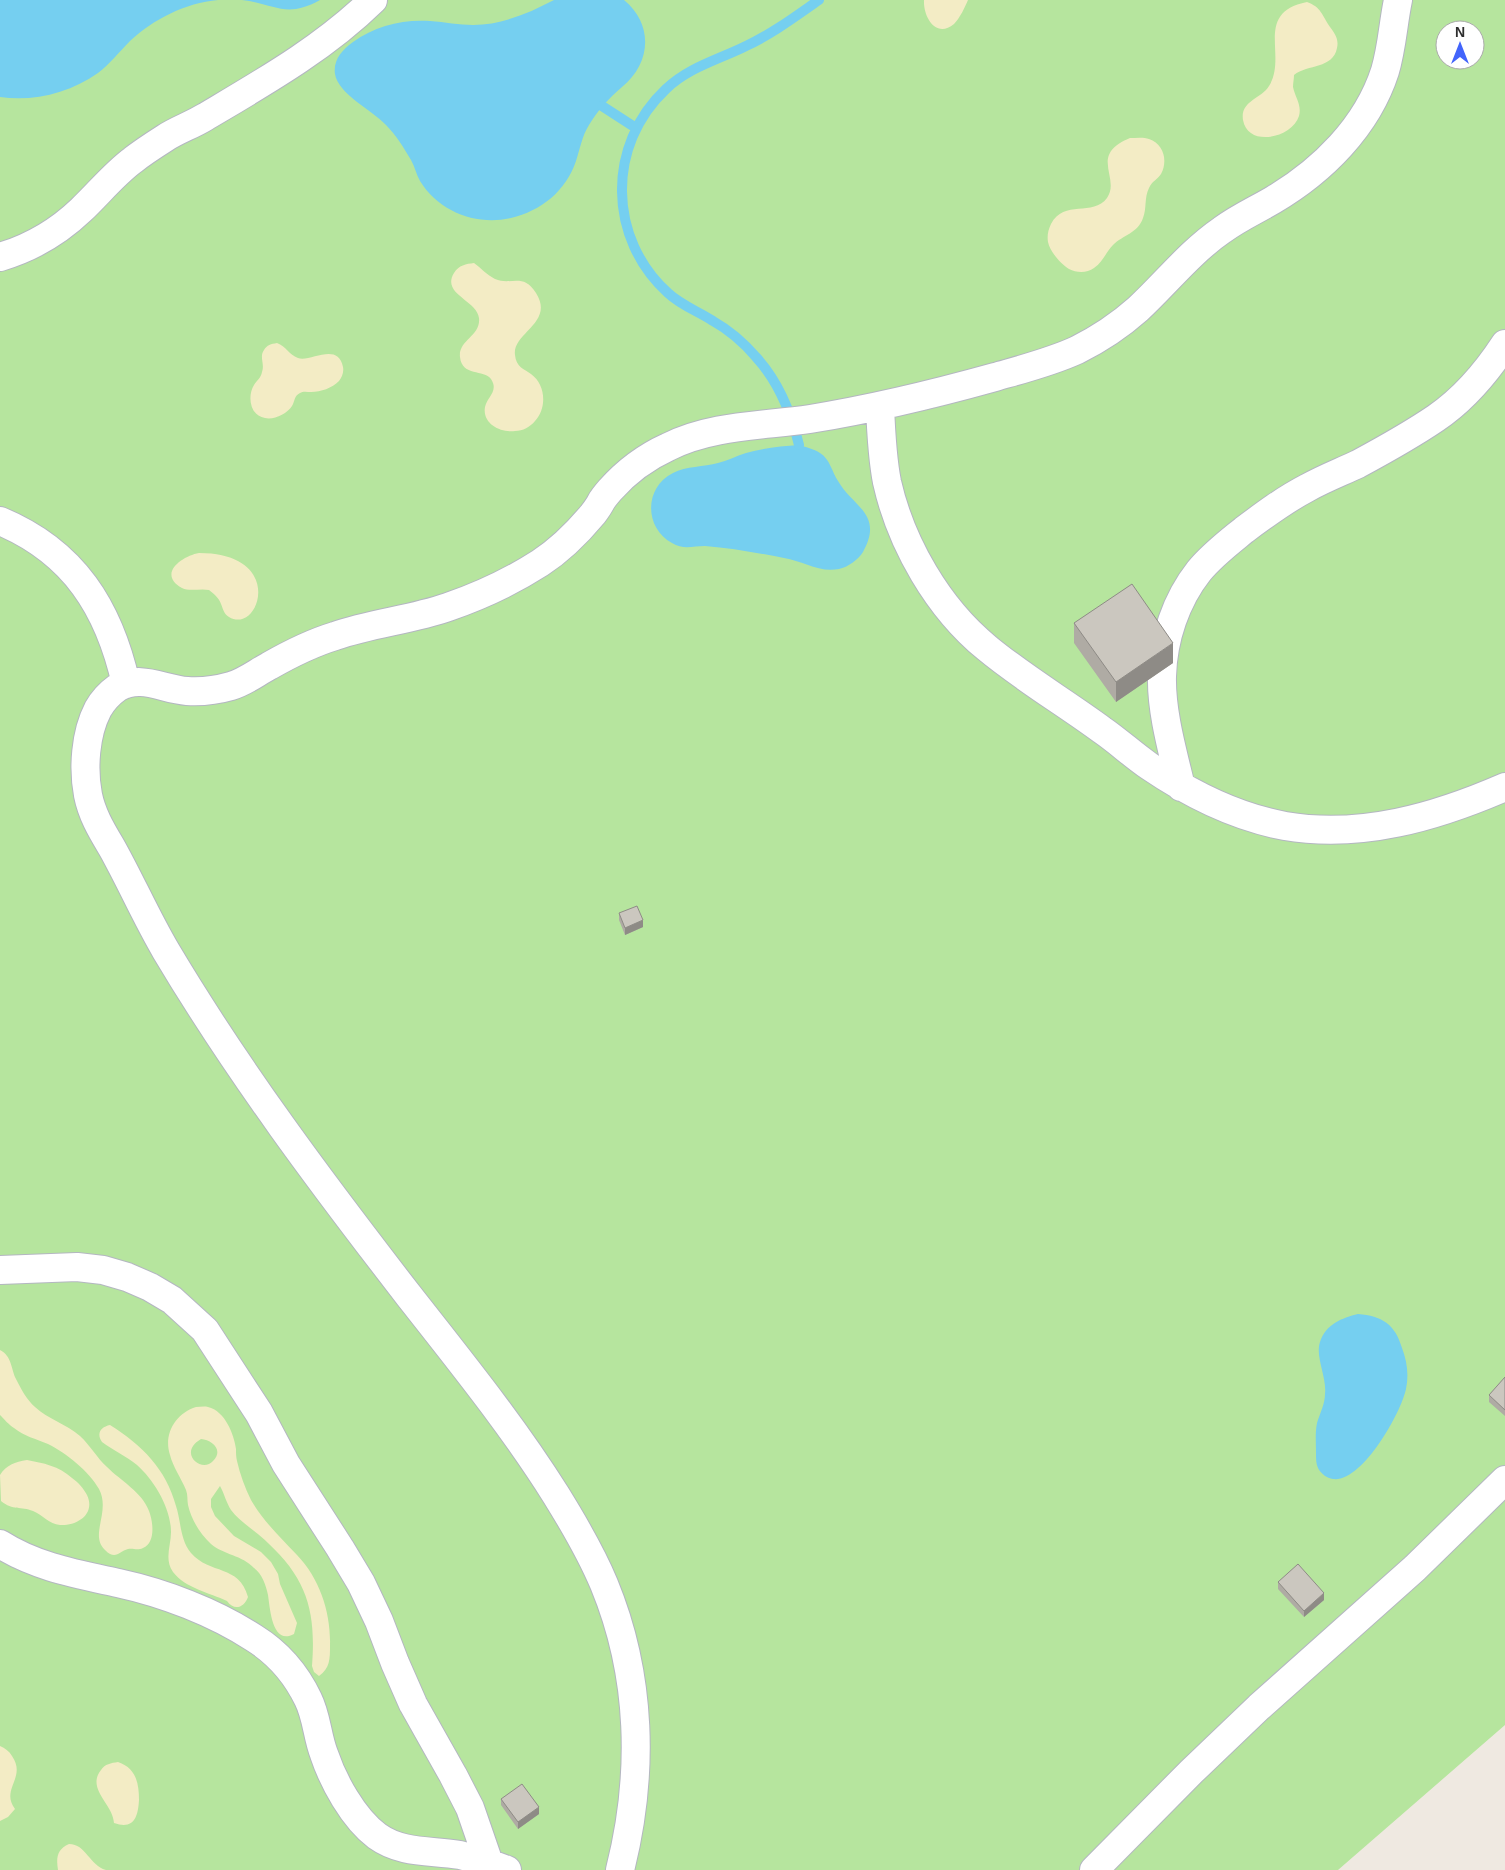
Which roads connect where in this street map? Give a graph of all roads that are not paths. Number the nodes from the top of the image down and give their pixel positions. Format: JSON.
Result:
{"nodes":[{"id":1,"x":373,"y":0,"type":"edge"},
{"id":2,"x":1398,"y":0,"type":"edge"},
{"id":3,"x":0,"y":258,"type":"edge"},
{"id":4,"x":1505,"y":344,"type":"edge"},
{"id":5,"x":880,"y":406,"type":"junction"},
{"id":6,"x":0,"y":521,"type":"edge"},
{"id":7,"x":126,"y":684,"type":"junction"},
{"id":8,"x":1181,"y":787,"type":"junction"},
{"id":9,"x":1505,"y":787,"type":"edge"},
{"id":10,"x":0,"y":1270,"type":"edge"},
{"id":11,"x":1505,"y":1480,"type":"edge"},
{"id":12,"x":0,"y":1544,"type":"edge"},
{"id":13,"x":498,"y":1866,"type":"edge"},
{"id":14,"x":620,"y":1870,"type":"edge"},
{"id":15,"x":1094,"y":1870,"type":"edge"}],
"edges":[{"from":1,"to":3,"type":"lane"},
{"from":2,"to":5,"type":"lane"},
{"from":4,"to":8,"type":"lane"},
{"from":5,"to":7,"type":"lane"},
{"from":5,"to":8,"type":"lane"},
{"from":6,"to":7,"type":"lane"},
{"from":7,"to":14,"type":"lane"},
{"from":8,"to":9,"type":"lane"},
{"from":10,"to":13,"type":"lane"},
{"from":11,"to":15,"type":"lane"},
{"from":12,"to":13,"type":"lane"}]}
